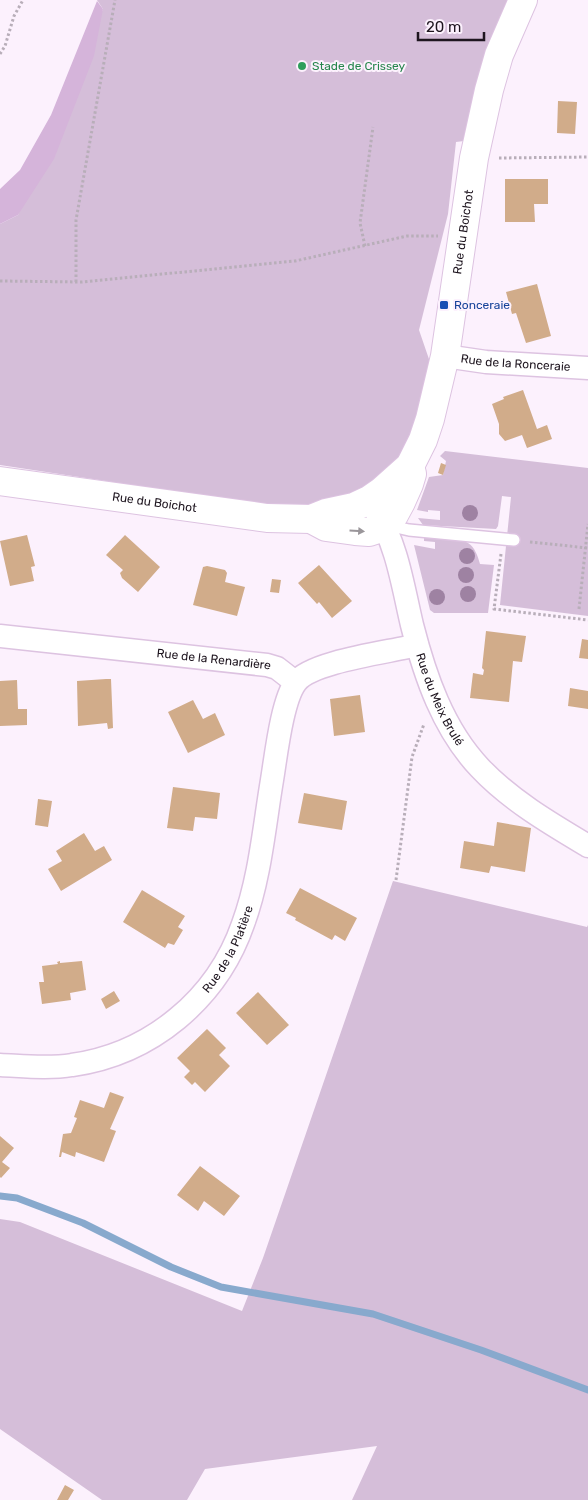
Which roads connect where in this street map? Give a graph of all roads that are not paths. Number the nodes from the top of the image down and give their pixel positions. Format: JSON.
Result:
{"nodes":[{"id":1,"x":523,"y":0,"type":"edge"},
{"id":2,"x":445,"y":356,"type":"junction"},
{"id":3,"x":588,"y":368,"type":"edge"},
{"id":4,"x":410,"y":466,"type":"junction"},
{"id":5,"x":0,"y":481,"type":"edge"},
{"id":6,"x":369,"y":500,"type":"junction"},
{"id":7,"x":311,"y":519,"type":"junction"},
{"id":8,"x":385,"y":524,"type":"junction"},
{"id":9,"x":509,"y":539,"type":"road end"},
{"id":10,"x":0,"y":636,"type":"edge"},
{"id":11,"x":417,"y":645,"type":"junction"},
{"id":12,"x":295,"y":682,"type":"junction"},
{"id":13,"x":588,"y":846,"type":"edge"},
{"id":14,"x":0,"y":1065,"type":"edge"}],
"edges":[{"from":1,"to":2,"type":"street","name":"Rue du Boichot"},
{"from":2,"to":3,"type":"street","name":"Rue de la Ronceraie"},
{"from":2,"to":4,"type":"street","name":"Rue du Boichot"},
{"from":4,"to":6,"type":"street","name":"Rue du Boichot"},
{"from":4,"to":8,"type":"street","name":"Rue du Boichot"},
{"from":5,"to":7,"type":"street","name":"Rue du Boichot"},
{"from":6,"to":7,"type":"street","name":"Rue du Boichot"},
{"from":6,"to":8,"type":"street","name":"Rue du Meix Brulé"},
{"from":7,"to":8,"type":"street","name":"Rue du Boichot","one_way":true},
{"from":8,"to":9,"type":"lane"},
{"from":8,"to":11,"type":"street","name":"Rue du Meix Brulé"},
{"from":10,"to":12,"type":"street","name":"Rue de la Renardière"},
{"from":11,"to":12,"type":"street"},
{"from":11,"to":13,"type":"street","name":"Rue du Meix Brulé"},
{"from":12,"to":14,"type":"street","name":"Rue de la Platière"}]}
